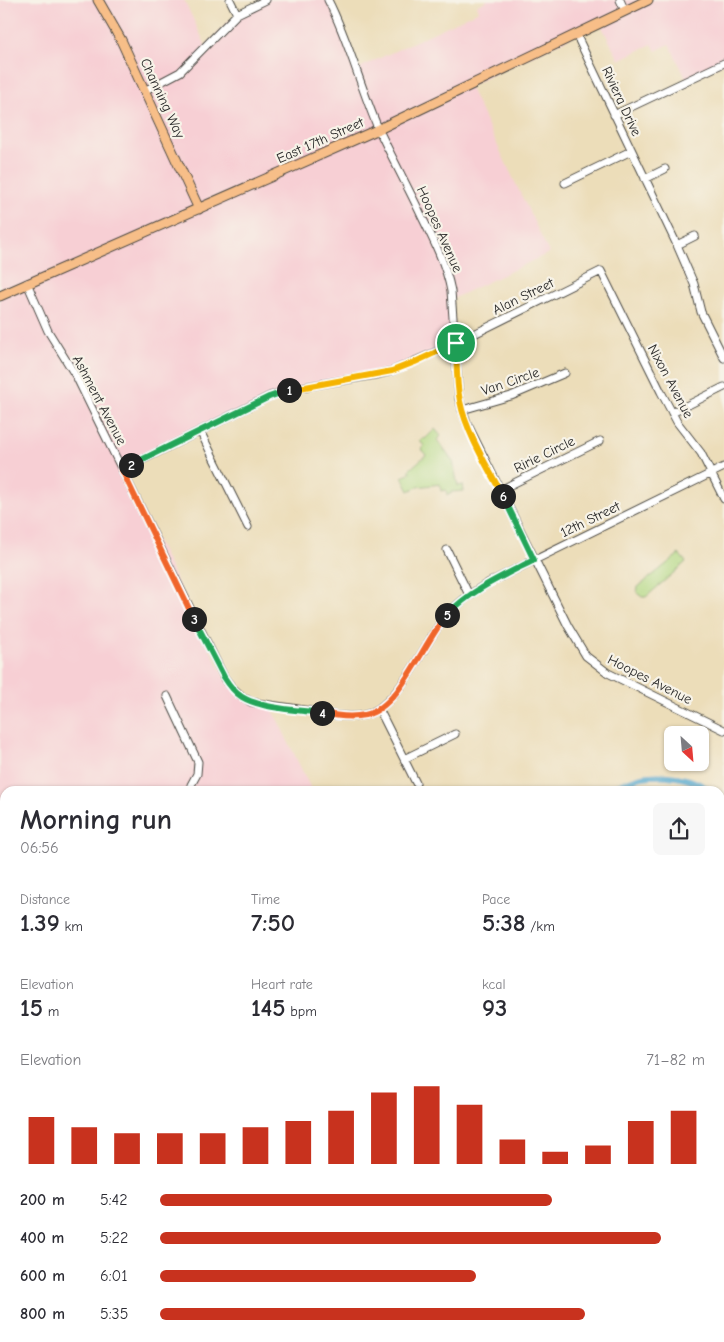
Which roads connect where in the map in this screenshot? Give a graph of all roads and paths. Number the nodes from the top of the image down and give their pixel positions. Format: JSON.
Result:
{"nodes":[{"id":1,"x":98,"y":0,"type":"edge"},
{"id":2,"x":230,"y":0,"type":"edge"},
{"id":3,"x":266,"y":0,"type":"edge"},
{"id":4,"x":328,"y":0,"type":"edge"},
{"id":5,"x":620,"y":0,"type":"edge"},
{"id":6,"x":648,"y":0,"type":"edge"},
{"id":7,"x":625,"y":11,"type":"junction"},
{"id":8,"x":237,"y":14,"type":"junction"},
{"id":9,"x":576,"y":34,"type":"junction"},
{"id":10,"x":724,"y":62,"type":"edge"},
{"id":11,"x":144,"y":91,"type":"junction"},
{"id":12,"x":614,"y":115,"type":"junction"},
{"id":13,"x":379,"y":129,"type":"junction"},
{"id":14,"x":631,"y":150,"type":"junction"},
{"id":15,"x":665,"y":169,"type":"dead end"},
{"id":16,"x":645,"y":179,"type":"junction"},
{"id":17,"x":565,"y":183,"type":"dead end"},
{"id":18,"x":199,"y":209,"type":"junction"},
{"id":19,"x":695,"y":236,"type":"dead end"},
{"id":20,"x":677,"y":245,"type":"junction"},
{"id":21,"x":601,"y":271,"type":"joint"},
{"id":22,"x":27,"y":283,"type":"junction"},
{"id":23,"x":0,"y":296,"type":"edge"},
{"id":24,"x":456,"y":343,"type":"junction"},
{"id":25,"x":724,"y":358,"type":"edge"},
{"id":26,"x":565,"y":373,"type":"dead end"},
{"id":27,"x":724,"y":387,"type":"edge"},
{"id":28,"x":462,"y":410,"type":"junction"},
{"id":29,"x":672,"y":413,"type":"junction"},
{"id":30,"x":200,"y":431,"type":"junction"},
{"id":31,"x":600,"y":441,"type":"dead end"},
{"id":32,"x":724,"y":467,"type":"edge"},
{"id":33,"x":122,"y":470,"type":"junction"},
{"id":34,"x":712,"y":473,"type":"junction"},
{"id":35,"x":500,"y":490,"type":"junction"},
{"id":36,"x":724,"y":499,"type":"edge"},
{"id":37,"x":248,"y":527,"type":"dead end"},
{"id":38,"x":447,"y":550,"type":"dead end"},
{"id":39,"x":534,"y":560,"type":"junction"},
{"id":40,"x":469,"y":595,"type":"junction"},
{"id":41,"x":167,"y":696,"type":"dead end"},
{"id":42,"x":379,"y":709,"type":"junction"},
{"id":43,"x":724,"y":730,"type":"edge"},
{"id":44,"x":454,"y":734,"type":"dead end"},
{"id":45,"x":404,"y":759,"type":"junction"},
{"id":46,"x":416,"y":783,"type":"dead end"},
{"id":47,"x":191,"y":784,"type":"dead end"}],
"edges":[{"from":1,"to":11,"type":"main road","name":"Channing Way"},
{"from":2,"to":8,"type":"street"},
{"from":3,"to":8,"type":"street"},
{"from":4,"to":13,"type":"street","name":"Hoopes Avenue"},
{"from":5,"to":7,"type":"street"},
{"from":6,"to":7,"type":"main road","name":"East 17th Street"},
{"from":7,"to":9,"type":"main road","name":"East 17th Street"},
{"from":8,"to":11,"type":"street"},
{"from":9,"to":12,"type":"street","name":"Riviera Drive"},
{"from":9,"to":13,"type":"main road","name":"East 17th Street"},
{"from":10,"to":12,"type":"street"},
{"from":11,"to":18,"type":"main road","name":"Channing Way"},
{"from":12,"to":14,"type":"street","name":"Riviera Drive"},
{"from":13,"to":18,"type":"main road","name":"East 17th Street"},
{"from":13,"to":24,"type":"street","name":"Hoopes Avenue"},
{"from":14,"to":16,"type":"street","name":"Riviera Drive"},
{"from":14,"to":17,"type":"street"},
{"from":15,"to":16,"type":"street"},
{"from":16,"to":20,"type":"street","name":"Riviera Drive"},
{"from":18,"to":22,"type":"main road","name":"East 17th Street"},
{"from":19,"to":20,"type":"street"},
{"from":20,"to":25,"type":"street","name":"Riviera Drive"},
{"from":21,"to":24,"type":"street","name":"Alan Street"},
{"from":21,"to":29,"type":"street","name":"Nixon Avenue"},
{"from":22,"to":23,"type":"main road","name":"East 17th Street"},
{"from":22,"to":33,"type":"street","name":"Ashment Avenue"},
{"from":24,"to":28,"type":"street","name":"Hoopes Avenue"},
{"from":24,"to":30,"type":"street","name":"Alan Street"},
{"from":26,"to":28,"type":"street","name":"Van Circle"},
{"from":27,"to":29,"type":"street"},
{"from":28,"to":35,"type":"street","name":"Hoopes Avenue"},
{"from":29,"to":34,"type":"street","name":"Nixon Avenue"},
{"from":30,"to":33,"type":"street","name":"Alan Street"},
{"from":30,"to":37,"type":"street"},
{"from":31,"to":35,"type":"street","name":"Ririe Circle"},
{"from":32,"to":34,"type":"street","name":"12th Street"},
{"from":33,"to":42,"type":"street","name":"Ashment Avenue"},
{"from":34,"to":36,"type":"street","name":"Nixon Avenue"},
{"from":34,"to":39,"type":"street","name":"12th Street"},
{"from":35,"to":39,"type":"street","name":"Hoopes Avenue"},
{"from":38,"to":40,"type":"street"},
{"from":39,"to":40,"type":"street","name":"12th Street"},
{"from":39,"to":43,"type":"street","name":"Hoopes Avenue"},
{"from":40,"to":42,"type":"street"},
{"from":41,"to":47,"type":"street"},
{"from":42,"to":45,"type":"street"},
{"from":44,"to":45,"type":"street"},
{"from":45,"to":46,"type":"street"}]}
